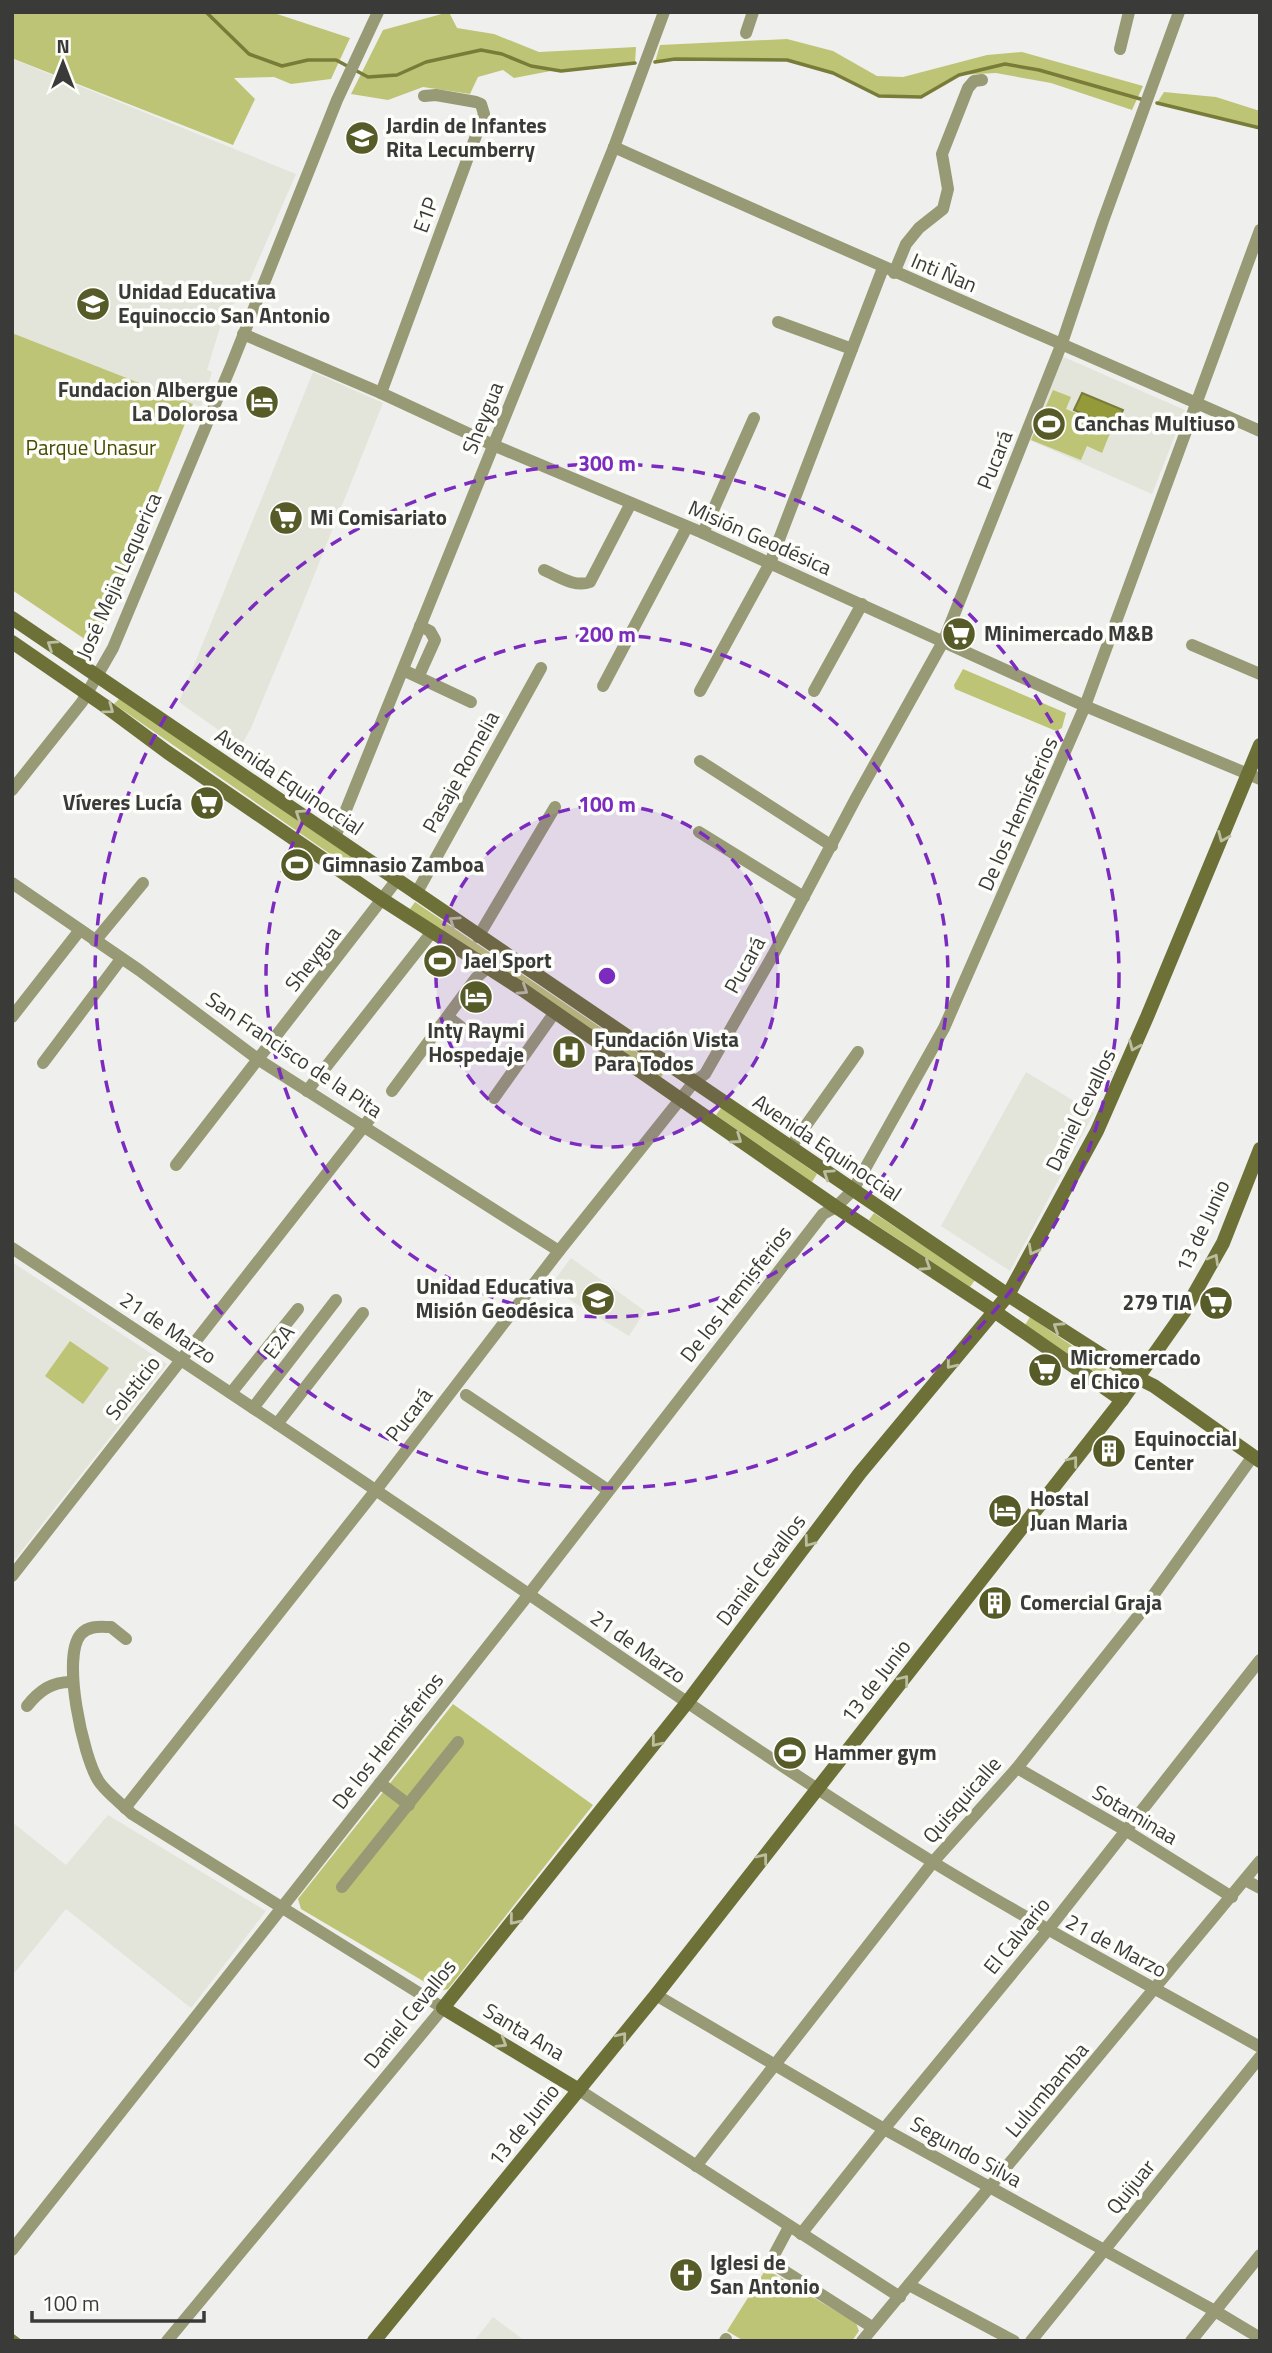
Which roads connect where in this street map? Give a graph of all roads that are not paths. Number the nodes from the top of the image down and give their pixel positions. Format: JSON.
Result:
{"nodes":[{"id":1,"x":378,"y":12,"type":"edge"},
{"id":2,"x":664,"y":12,"type":"edge"},
{"id":3,"x":752,"y":12,"type":"edge"},
{"id":4,"x":1129,"y":12,"type":"edge"},
{"id":5,"x":1179,"y":12,"type":"edge"},
{"id":6,"x":746,"y":33,"type":"dead end"},
{"id":7,"x":1120,"y":49,"type":"dead end"},
{"id":8,"x":982,"y":80,"type":"dead end"},
{"id":9,"x":424,"y":96,"type":"dead end"},
{"id":10,"x":614,"y":147,"type":"junction"},
{"id":11,"x":1260,"y":230,"type":"edge"},
{"id":12,"x":889,"y":270,"type":"junction"},
{"id":13,"x":778,"y":322,"type":"dead end"},
{"id":14,"x":243,"y":334,"type":"junction"},
{"id":15,"x":1062,"y":343,"type":"junction"},
{"id":16,"x":852,"y":349,"type":"junction"},
{"id":17,"x":381,"y":393,"type":"junction"},
{"id":18,"x":1197,"y":403,"type":"junction"},
{"id":19,"x":754,"y":418,"type":"dead end"},
{"id":20,"x":1260,"y":430,"type":"edge"},
{"id":21,"x":493,"y":445,"type":"junction"},
{"id":22,"x":631,"y":503,"type":"junction"},
{"id":23,"x":687,"y":527,"type":"junction"},
{"id":24,"x":703,"y":533,"type":"junction"},
{"id":25,"x":770,"y":563,"type":"junction"},
{"id":26,"x":544,"y":570,"type":"dead end"},
{"id":27,"x":862,"y":604,"type":"junction"},
{"id":28,"x":12,"y":618,"type":"edge"},
{"id":29,"x":420,"y":625,"type":"junction"},
{"id":30,"x":944,"y":640,"type":"junction"},
{"id":31,"x":12,"y":642,"type":"edge"},
{"id":32,"x":1192,"y":645,"type":"dead end"},
{"id":33,"x":541,"y":668,"type":"dead end"},
{"id":34,"x":402,"y":670,"type":"junction"},
{"id":35,"x":421,"y":671,"type":"dead end"},
{"id":36,"x":1260,"y":674,"type":"edge"},
{"id":37,"x":97,"y":675,"type":"junction"},
{"id":38,"x":603,"y":686,"type":"dead end"},
{"id":39,"x":700,"y":691,"type":"dead end"},
{"id":40,"x":814,"y":691,"type":"dead end"},
{"id":41,"x":86,"y":694,"type":"junction"},
{"id":42,"x":471,"y":702,"type":"dead end"},
{"id":43,"x":1086,"y":706,"type":"junction"},
{"id":44,"x":1260,"y":745,"type":"edge"},
{"id":45,"x":700,"y":761,"type":"dead end"},
{"id":46,"x":1255,"y":776,"type":"edge"},
{"id":47,"x":12,"y":790,"type":"edge"},
{"id":48,"x":555,"y":807,"type":"dead end"},
{"id":49,"x":699,"y":832,"type":"dead end"},
{"id":50,"x":335,"y":837,"type":"junction"},
{"id":51,"x":832,"y":846,"type":"junction"},
{"id":52,"x":396,"y":881,"type":"junction"},
{"id":53,"x":12,"y":883,"type":"edge"},
{"id":54,"x":143,"y":883,"type":"dead end"},
{"id":55,"x":416,"y":894,"type":"junction"},
{"id":56,"x":804,"y":897,"type":"junction"},
{"id":57,"x":383,"y":900,"type":"junction"},
{"id":58,"x":80,"y":930,"type":"junction"},
{"id":59,"x":432,"y":932,"type":"junction"},
{"id":60,"x":478,"y":937,"type":"junction"},
{"id":61,"x":95,"y":941,"type":"junction"},
{"id":62,"x":121,"y":959,"type":"junction"},
{"id":63,"x":486,"y":968,"type":"junction"},
{"id":64,"x":555,"y":1012,"type":"junction"},
{"id":65,"x":12,"y":1017,"type":"edge"},
{"id":66,"x":448,"y":1017,"type":"junction"},
{"id":67,"x":461,"y":1027,"type":"dead end"},
{"id":68,"x":858,"y":1052,"type":"dead end"},
{"id":69,"x":259,"y":1060,"type":"junction"},
{"id":70,"x":43,"y":1063,"type":"dead end"},
{"id":71,"x":694,"y":1082,"type":"junction"},
{"id":72,"x":307,"y":1091,"type":"junction"},
{"id":73,"x":392,"y":1091,"type":"dead end"},
{"id":74,"x":494,"y":1098,"type":"dead end"},
{"id":75,"x":681,"y":1101,"type":"junction"},
{"id":76,"x":375,"y":1112,"type":"dead end"},
{"id":77,"x":365,"y":1127,"type":"junction"},
{"id":78,"x":790,"y":1148,"type":"junction"},
{"id":79,"x":1260,"y":1149,"type":"edge"},
{"id":80,"x":176,"y":1165,"type":"dead end"},
{"id":81,"x":853,"y":1190,"type":"junction"},
{"id":82,"x":836,"y":1207,"type":"junction"},
{"id":83,"x":12,"y":1248,"type":"edge"},
{"id":84,"x":559,"y":1251,"type":"junction"},
{"id":85,"x":1007,"y":1295,"type":"junction"},
{"id":86,"x":336,"y":1300,"type":"dead end"},
{"id":87,"x":298,"y":1309,"type":"dead end"},
{"id":88,"x":994,"y":1311,"type":"junction"},
{"id":89,"x":363,"y":1313,"type":"dead end"},
{"id":90,"x":180,"y":1359,"type":"junction"},
{"id":91,"x":1136,"y":1377,"type":"junction"},
{"id":92,"x":231,"y":1393,"type":"junction"},
{"id":93,"x":466,"y":1395,"type":"dead end"},
{"id":94,"x":1122,"y":1400,"type":"junction"},
{"id":95,"x":253,"y":1408,"type":"junction"},
{"id":96,"x":277,"y":1424,"type":"junction"},
{"id":97,"x":1256,"y":1459,"type":"edge"},
{"id":98,"x":376,"y":1490,"type":"junction"},
{"id":99,"x":608,"y":1490,"type":"junction"},
{"id":100,"x":12,"y":1576,"type":"edge"},
{"id":101,"x":529,"y":1594,"type":"junction"},
{"id":102,"x":126,"y":1639,"type":"dead end"},
{"id":103,"x":1260,"y":1660,"type":"edge"},
{"id":104,"x":73,"y":1682,"type":"junction"},
{"id":105,"x":686,"y":1704,"type":"junction"},
{"id":106,"x":27,"y":1706,"type":"dead end"},
{"id":107,"x":458,"y":1742,"type":"dead end"},
{"id":108,"x":1017,"y":1768,"type":"junction"},
{"id":109,"x":380,"y":1783,"type":"junction"},
{"id":110,"x":817,"y":1789,"type":"junction"},
{"id":111,"x":409,"y":1805,"type":"junction"},
{"id":112,"x":125,"y":1808,"type":"junction"},
{"id":113,"x":1125,"y":1830,"type":"junction"},
{"id":114,"x":1260,"y":1861,"type":"edge"},
{"id":115,"x":933,"y":1862,"type":"junction"},
{"id":116,"x":1245,"y":1880,"type":"junction"},
{"id":117,"x":342,"y":1888,"type":"dead end"},
{"id":118,"x":1260,"y":1888,"type":"edge"},
{"id":119,"x":1232,"y":1897,"type":"junction"},
{"id":120,"x":283,"y":1906,"type":"junction"},
{"id":121,"x":1046,"y":1931,"type":"junction"},
{"id":122,"x":1156,"y":1988,"type":"junction"},
{"id":123,"x":656,"y":1995,"type":"junction"},
{"id":124,"x":443,"y":2008,"type":"junction"},
{"id":125,"x":1260,"y":2047,"type":"edge"},
{"id":126,"x":1260,"y":2057,"type":"edge"},
{"id":127,"x":774,"y":2066,"type":"junction"},
{"id":128,"x":579,"y":2090,"type":"junction"},
{"id":129,"x":884,"y":2129,"type":"junction"},
{"id":130,"x":696,"y":2166,"type":"junction"},
{"id":131,"x":991,"y":2188,"type":"junction"},
{"id":132,"x":795,"y":2231,"type":"junction"},
{"id":133,"x":12,"y":2250,"type":"edge"},
{"id":134,"x":1105,"y":2250,"type":"junction"},
{"id":135,"x":1260,"y":2255,"type":"edge"},
{"id":136,"x":909,"y":2285,"type":"junction"},
{"id":137,"x":900,"y":2297,"type":"junction"},
{"id":138,"x":1214,"y":2311,"type":"junction"},
{"id":139,"x":872,"y":2327,"type":"junction"},
{"id":140,"x":1260,"y":2339,"type":"edge"},
{"id":141,"x":167,"y":2341,"type":"edge"},
{"id":142,"x":374,"y":2341,"type":"edge"},
{"id":143,"x":862,"y":2341,"type":"edge"},
{"id":144,"x":1014,"y":2341,"type":"edge"},
{"id":145,"x":1031,"y":2341,"type":"edge"},
{"id":146,"x":1191,"y":2341,"type":"edge"}],
"edges":[{"from":1,"to":14,"type":"street","name":"José Mejia Lequerica"},
{"from":2,"to":10,"type":"street","name":"Sheygua"},
{"from":3,"to":6,"type":"street"},
{"from":4,"to":7,"type":"street"},
{"from":5,"to":15,"type":"street","name":"Pucará"},
{"from":8,"to":12,"type":"street"},
{"from":9,"to":17,"type":"street","name":"E1P"},
{"from":10,"to":12,"type":"street","name":"Inti Ñan"},
{"from":10,"to":21,"type":"street","name":"Sheygua"},
{"from":11,"to":18,"type":"street","name":"De los Hemisferios"},
{"from":12,"to":15,"type":"street","name":"Inti Ñan"},
{"from":12,"to":16,"type":"street"},
{"from":13,"to":16,"type":"street"},
{"from":14,"to":17,"type":"street","name":"Misión Geodésica"},
{"from":14,"to":37,"type":"street","name":"José Mejia Lequerica"},
{"from":15,"to":18,"type":"street","name":"Inti Ñan"},
{"from":15,"to":30,"type":"street","name":"Pucará"},
{"from":16,"to":25,"type":"street"},
{"from":17,"to":21,"type":"street","name":"Misión Geodésica"},
{"from":18,"to":20,"type":"street","name":"Inti Ñan"},
{"from":18,"to":43,"type":"street","name":"De los Hemisferios"},
{"from":19,"to":24,"type":"street"},
{"from":21,"to":22,"type":"street","name":"Misión Geodésica"},
{"from":21,"to":29,"type":"street","name":"Sheygua"},
{"from":22,"to":23,"type":"street","name":"Misión Geodésica"},
{"from":22,"to":26,"type":"street"},
{"from":23,"to":24,"type":"street","name":"Misión Geodésica"},
{"from":23,"to":38,"type":"street"},
{"from":24,"to":25,"type":"street","name":"Misión Geodésica"},
{"from":25,"to":27,"type":"street","name":"Misión Geodésica"},
{"from":25,"to":39,"type":"street"},
{"from":27,"to":30,"type":"street","name":"Misión Geodésica"},
{"from":27,"to":40,"type":"street"},
{"from":37,"to":28,"type":"main road","name":"Avenida Equinoccial","one_way":true},
{"from":29,"to":34,"type":"street","name":"Sheygua"},
{"from":29,"to":35,"type":"street"},
{"from":30,"to":43,"type":"street","name":"Misión Geodésica"},
{"from":30,"to":51,"type":"street","name":"Pucará"},
{"from":31,"to":41,"type":"main road","name":"Avenida Equinoccial"},
{"from":32,"to":36,"type":"street"},
{"from":33,"to":55,"type":"street","name":"Pasaje Romelia"},
{"from":34,"to":42,"type":"street"},
{"from":34,"to":50,"type":"street","name":"Sheygua"},
{"from":37,"to":41,"type":"street","name":"José Mejia Lequerica"},
{"from":50,"to":37,"type":"main road","name":"Avenida Equinoccial","one_way":true},
{"from":41,"to":47,"type":"street","name":"José Mejia Lequerica"},
{"from":41,"to":57,"type":"main road","name":"Avenida Equinoccial","one_way":true},
{"from":43,"to":46,"type":"street","name":"Misión Geodésica"},
{"from":43,"to":81,"type":"street","name":"De los Hemisferios"},
{"from":44,"to":46,"type":"main road","name":"Daniel Cevallos"},
{"from":45,"to":51,"type":"street"},
{"from":46,"to":85,"type":"main road","name":"Daniel Cevallos","one_way":true},
{"from":48,"to":60,"type":"street"},
{"from":49,"to":56,"type":"street"},
{"from":50,"to":52,"type":"main road","name":"Avenida Equinoccial"},
{"from":51,"to":56,"type":"street","name":"Pucará"},
{"from":52,"to":55,"type":"main road","name":"Avenida Equinoccial"},
{"from":52,"to":57,"type":"street","name":"Sheygua"},
{"from":53,"to":58,"type":"street","name":"San Francisco de la Pita"},
{"from":54,"to":61,"type":"street"},
{"from":60,"to":55,"type":"main road","name":"Avenida Equinoccial","one_way":true},
{"from":56,"to":71,"type":"street","name":"Pucará"},
{"from":57,"to":59,"type":"main road","name":"Avenida Equinoccial"},
{"from":57,"to":69,"type":"street","name":"Sheygua"},
{"from":58,"to":61,"type":"street","name":"San Francisco de la Pita"},
{"from":58,"to":65,"type":"street"},
{"from":59,"to":63,"type":"main road","name":"Avenida Equinoccial"},
{"from":59,"to":72,"type":"street"},
{"from":60,"to":71,"type":"main road","name":"Avenida Equinoccial"},
{"from":61,"to":62,"type":"street","name":"San Francisco de la Pita"},
{"from":62,"to":69,"type":"street","name":"San Francisco de la Pita"},
{"from":62,"to":70,"type":"street"},
{"from":63,"to":64,"type":"main road","name":"Avenida Equinoccial","one_way":true},
{"from":63,"to":66,"type":"street"},
{"from":64,"to":74,"type":"street"},
{"from":64,"to":75,"type":"main road","name":"Avenida Equinoccial"},
{"from":66,"to":67,"type":"street"},
{"from":66,"to":73,"type":"street"},
{"from":68,"to":78,"type":"street"},
{"from":69,"to":72,"type":"street","name":"San Francisco de la Pita"},
{"from":69,"to":80,"type":"street","name":"Sheygua"},
{"from":71,"to":75,"type":"street","name":"Pucará"},
{"from":71,"to":78,"type":"main road","name":"Avenida Equinoccial"},
{"from":72,"to":77,"type":"street","name":"San Francisco de la Pita"},
{"from":75,"to":82,"type":"main road","name":"Avenida Equinoccial","one_way":true},
{"from":75,"to":84,"type":"street","name":"Pucará"},
{"from":76,"to":77,"type":"street","name":"Solsticio"},
{"from":77,"to":84,"type":"street","name":"San Francisco de la Pita"},
{"from":77,"to":90,"type":"street","name":"Solsticio"},
{"from":81,"to":78,"type":"main road","name":"Avenida Equinoccial","one_way":true},
{"from":91,"to":79,"type":"main road","name":"13 de Junio","one_way":true},
{"from":81,"to":82,"type":"street","name":"De los Hemisferios"},
{"from":81,"to":85,"type":"main road","name":"Avenida Equinoccial"},
{"from":82,"to":88,"type":"main road","name":"Avenida Equinoccial","one_way":true},
{"from":82,"to":99,"type":"street","name":"De los Hemisferios"},
{"from":83,"to":90,"type":"street","name":"21 de Marzo"},
{"from":84,"to":98,"type":"street","name":"Pucará"},
{"from":85,"to":88,"type":"main road","name":"Daniel Cevallos"},
{"from":91,"to":85,"type":"main road","name":"Avenida Equinoccial","one_way":true},
{"from":86,"to":95,"type":"street","name":"E2A"},
{"from":87,"to":92,"type":"street"},
{"from":88,"to":94,"type":"main road","name":"Avenida Equinoccial"},
{"from":88,"to":105,"type":"main road","name":"Daniel Cevallos","one_way":true},
{"from":89,"to":96,"type":"street"},
{"from":90,"to":92,"type":"street","name":"21 de Marzo"},
{"from":90,"to":100,"type":"street","name":"Solsticio"},
{"from":91,"to":94,"type":"main road","name":"13 de Junio"},
{"from":91,"to":97,"type":"main road","name":"Avenida Equinoccial"},
{"from":92,"to":95,"type":"street","name":"21 de Marzo"},
{"from":93,"to":99,"type":"street"},
{"from":110,"to":94,"type":"main road","name":"13 de Junio","one_way":true},
{"from":95,"to":96,"type":"street","name":"21 de Marzo"},
{"from":96,"to":98,"type":"street","name":"21 de Marzo"},
{"from":97,"to":108,"type":"street","name":"Quisquicalle"},
{"from":98,"to":101,"type":"street","name":"21 de Marzo"},
{"from":98,"to":112,"type":"street","name":"Pucará"},
{"from":99,"to":101,"type":"street","name":"De los Hemisferios"},
{"from":101,"to":105,"type":"street","name":"21 de Marzo"},
{"from":101,"to":109,"type":"street","name":"De los Hemisferios"},
{"from":102,"to":104,"type":"street","name":"Santa Ana"},
{"from":103,"to":113,"type":"street","name":"El Calvario"},
{"from":104,"to":106,"type":"street"},
{"from":104,"to":112,"type":"street","name":"Santa Ana"},
{"from":105,"to":110,"type":"street","name":"21 de Marzo"},
{"from":105,"to":124,"type":"main road","name":"Daniel Cevallos","one_way":true},
{"from":107,"to":111,"type":"street"},
{"from":108,"to":113,"type":"street","name":"Sotaminaa"},
{"from":108,"to":115,"type":"street","name":"Quisquicalle"},
{"from":109,"to":111,"type":"street"},
{"from":109,"to":120,"type":"street","name":"De los Hemisferios"},
{"from":110,"to":115,"type":"street","name":"21 de Marzo"},
{"from":123,"to":110,"type":"main road","name":"13 de Junio","one_way":true},
{"from":111,"to":117,"type":"street"},
{"from":112,"to":120,"type":"street","name":"Santa Ana"},
{"from":113,"to":119,"type":"street","name":"Sotaminaa"},
{"from":113,"to":121,"type":"street","name":"El Calvario"},
{"from":114,"to":116,"type":"street","name":"Lulumbamba"},
{"from":115,"to":121,"type":"street","name":"21 de Marzo"},
{"from":115,"to":127,"type":"street","name":"Quisquicalle"},
{"from":116,"to":118,"type":"street"},
{"from":116,"to":119,"type":"street","name":"Lulumbamba"},
{"from":119,"to":122,"type":"street","name":"Lulumbamba"},
{"from":120,"to":124,"type":"street","name":"Santa Ana"},
{"from":120,"to":133,"type":"street","name":"De los Hemisferios"},
{"from":121,"to":122,"type":"street","name":"21 de Marzo"},
{"from":121,"to":129,"type":"street","name":"El Calvario"},
{"from":122,"to":125,"type":"street","name":"21 de Marzo"},
{"from":122,"to":131,"type":"street","name":"Lulumbamba"},
{"from":123,"to":127,"type":"street","name":"Segundo Silva"},
{"from":128,"to":123,"type":"main road","name":"13 de Junio","one_way":true},
{"from":124,"to":128,"type":"main road","name":"Santa Ana","one_way":true},
{"from":124,"to":141,"type":"street","name":"Daniel Cevallos"},
{"from":126,"to":134,"type":"street","name":"Quijuar"},
{"from":127,"to":129,"type":"street","name":"Segundo Silva"},
{"from":127,"to":130,"type":"street","name":"Quisquicalle"},
{"from":128,"to":130,"type":"street","name":"Santa Ana"},
{"from":128,"to":142,"type":"main road","name":"13 de Junio"},
{"from":129,"to":131,"type":"street","name":"Segundo Silva"},
{"from":129,"to":132,"type":"street","name":"El Calvario"},
{"from":130,"to":132,"type":"street","name":"Santa Ana"},
{"from":131,"to":134,"type":"street","name":"Segundo Silva"},
{"from":131,"to":136,"type":"street","name":"Lulumbamba"},
{"from":132,"to":137,"type":"street","name":"Santa Ana"},
{"from":132,"to":139,"type":"street","name":"El Calvario"},
{"from":134,"to":138,"type":"street","name":"Segundo Silva"},
{"from":134,"to":145,"type":"street","name":"Quijuar"},
{"from":135,"to":138,"type":"street"},
{"from":136,"to":137,"type":"street","name":"Lulumbamba"},
{"from":136,"to":144,"type":"street"},
{"from":137,"to":139,"type":"street","name":"Lulumbamba"},
{"from":138,"to":140,"type":"street","name":"Segundo Silva"},
{"from":138,"to":146,"type":"street"},
{"from":139,"to":143,"type":"street","name":"Lulumbamba"}]}
